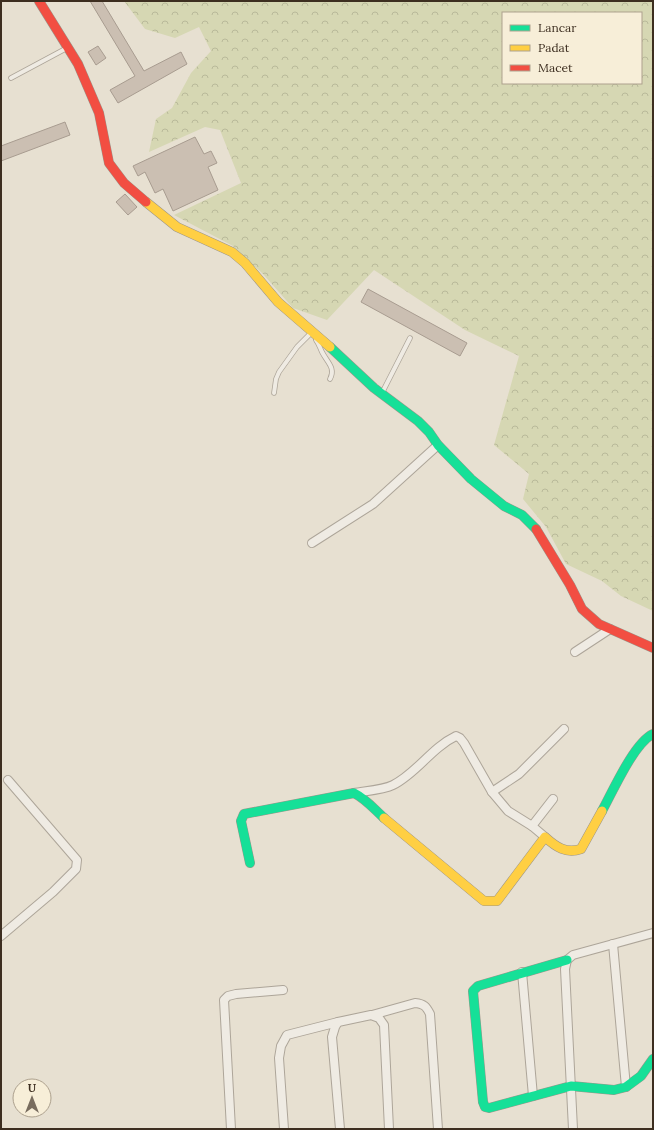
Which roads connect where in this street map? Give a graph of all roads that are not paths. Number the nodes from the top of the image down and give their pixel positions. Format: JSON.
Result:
{"nodes":[{"id":1,"x":39,"y":1,"type":"edge"},
{"id":2,"x":68,"y":48,"type":"junction"},
{"id":3,"x":11,"y":78,"type":"dead end"},
{"id":4,"x":312,"y":332,"type":"junction"},
{"id":5,"x":410,"y":338,"type":"dead end"},
{"id":6,"x":330,"y":379,"type":"dead end"},
{"id":7,"x":274,"y":394,"type":"dead end"},
{"id":8,"x":381,"y":394,"type":"junction"},
{"id":9,"x":438,"y":445,"type":"junction"},
{"id":10,"x":312,"y":543,"type":"dead end"},
{"id":11,"x":610,"y":629,"type":"junction"},
{"id":12,"x":653,"y":648,"type":"edge"},
{"id":13,"x":575,"y":652,"type":"dead end"},
{"id":14,"x":564,"y":729,"type":"dead end"},
{"id":15,"x":653,"y":734,"type":"edge"},
{"id":16,"x":8,"y":780,"type":"dead end"},
{"id":17,"x":492,"y":792,"type":"junction"},
{"id":18,"x":354,"y":793,"type":"junction"},
{"id":19,"x":553,"y":799,"type":"dead end"},
{"id":20,"x":532,"y":826,"type":"junction"},
{"id":21,"x":545,"y":837,"type":"junction"},
{"id":22,"x":250,"y":864,"type":"dead end"},
{"id":23,"x":653,"y":933,"type":"edge"},
{"id":24,"x":1,"y":936,"type":"edge"},
{"id":25,"x":613,"y":944,"type":"junction"},
{"id":26,"x":568,"y":960,"type":"junction"},
{"id":27,"x":522,"y":972,"type":"junction"},
{"id":28,"x":283,"y":990,"type":"dead end"},
{"id":29,"x":371,"y":1015,"type":"junction"},
{"id":30,"x":338,"y":1022,"type":"junction"},
{"id":31,"x":653,"y":1058,"type":"edge"},
{"id":32,"x":571,"y":1086,"type":"junction"},
{"id":33,"x":626,"y":1087,"type":"junction"},
{"id":34,"x":533,"y":1096,"type":"junction"},
{"id":35,"x":231,"y":1129,"type":"edge"},
{"id":36,"x":284,"y":1129,"type":"edge"},
{"id":37,"x":340,"y":1129,"type":"edge"},
{"id":38,"x":389,"y":1129,"type":"edge"},
{"id":39,"x":438,"y":1129,"type":"edge"},
{"id":40,"x":573,"y":1129,"type":"edge"}],
"edges":[{"from":1,"to":2,"type":"street"},
{"from":2,"to":3,"type":"lane"},
{"from":2,"to":4,"type":"street"},
{"from":4,"to":6,"type":"lane"},
{"from":4,"to":7,"type":"lane"},
{"from":4,"to":8,"type":"street"},
{"from":5,"to":8,"type":"lane"},
{"from":8,"to":9,"type":"street"},
{"from":9,"to":10,"type":"street"},
{"from":9,"to":11,"type":"street"},
{"from":11,"to":12,"type":"street"},
{"from":11,"to":13,"type":"street"},
{"from":14,"to":17,"type":"street"},
{"from":15,"to":21,"type":"street"},
{"from":16,"to":24,"type":"street"},
{"from":17,"to":18,"type":"street"},
{"from":17,"to":20,"type":"street"},
{"from":18,"to":21,"type":"street"},
{"from":18,"to":22,"type":"street"},
{"from":19,"to":20,"type":"street"},
{"from":20,"to":21,"type":"street"},
{"from":23,"to":25,"type":"street"},
{"from":25,"to":26,"type":"street"},
{"from":25,"to":33,"type":"street"},
{"from":26,"to":27,"type":"street"},
{"from":26,"to":32,"type":"street"},
{"from":27,"to":34,"type":"street"},
{"from":27,"to":34,"type":"street"},
{"from":28,"to":35,"type":"street"},
{"from":29,"to":30,"type":"street"},
{"from":29,"to":38,"type":"street"},
{"from":29,"to":39,"type":"street"},
{"from":30,"to":36,"type":"street"},
{"from":30,"to":37,"type":"street"},
{"from":31,"to":33,"type":"street"},
{"from":32,"to":33,"type":"street"},
{"from":32,"to":34,"type":"street"},
{"from":32,"to":40,"type":"street"}]}
